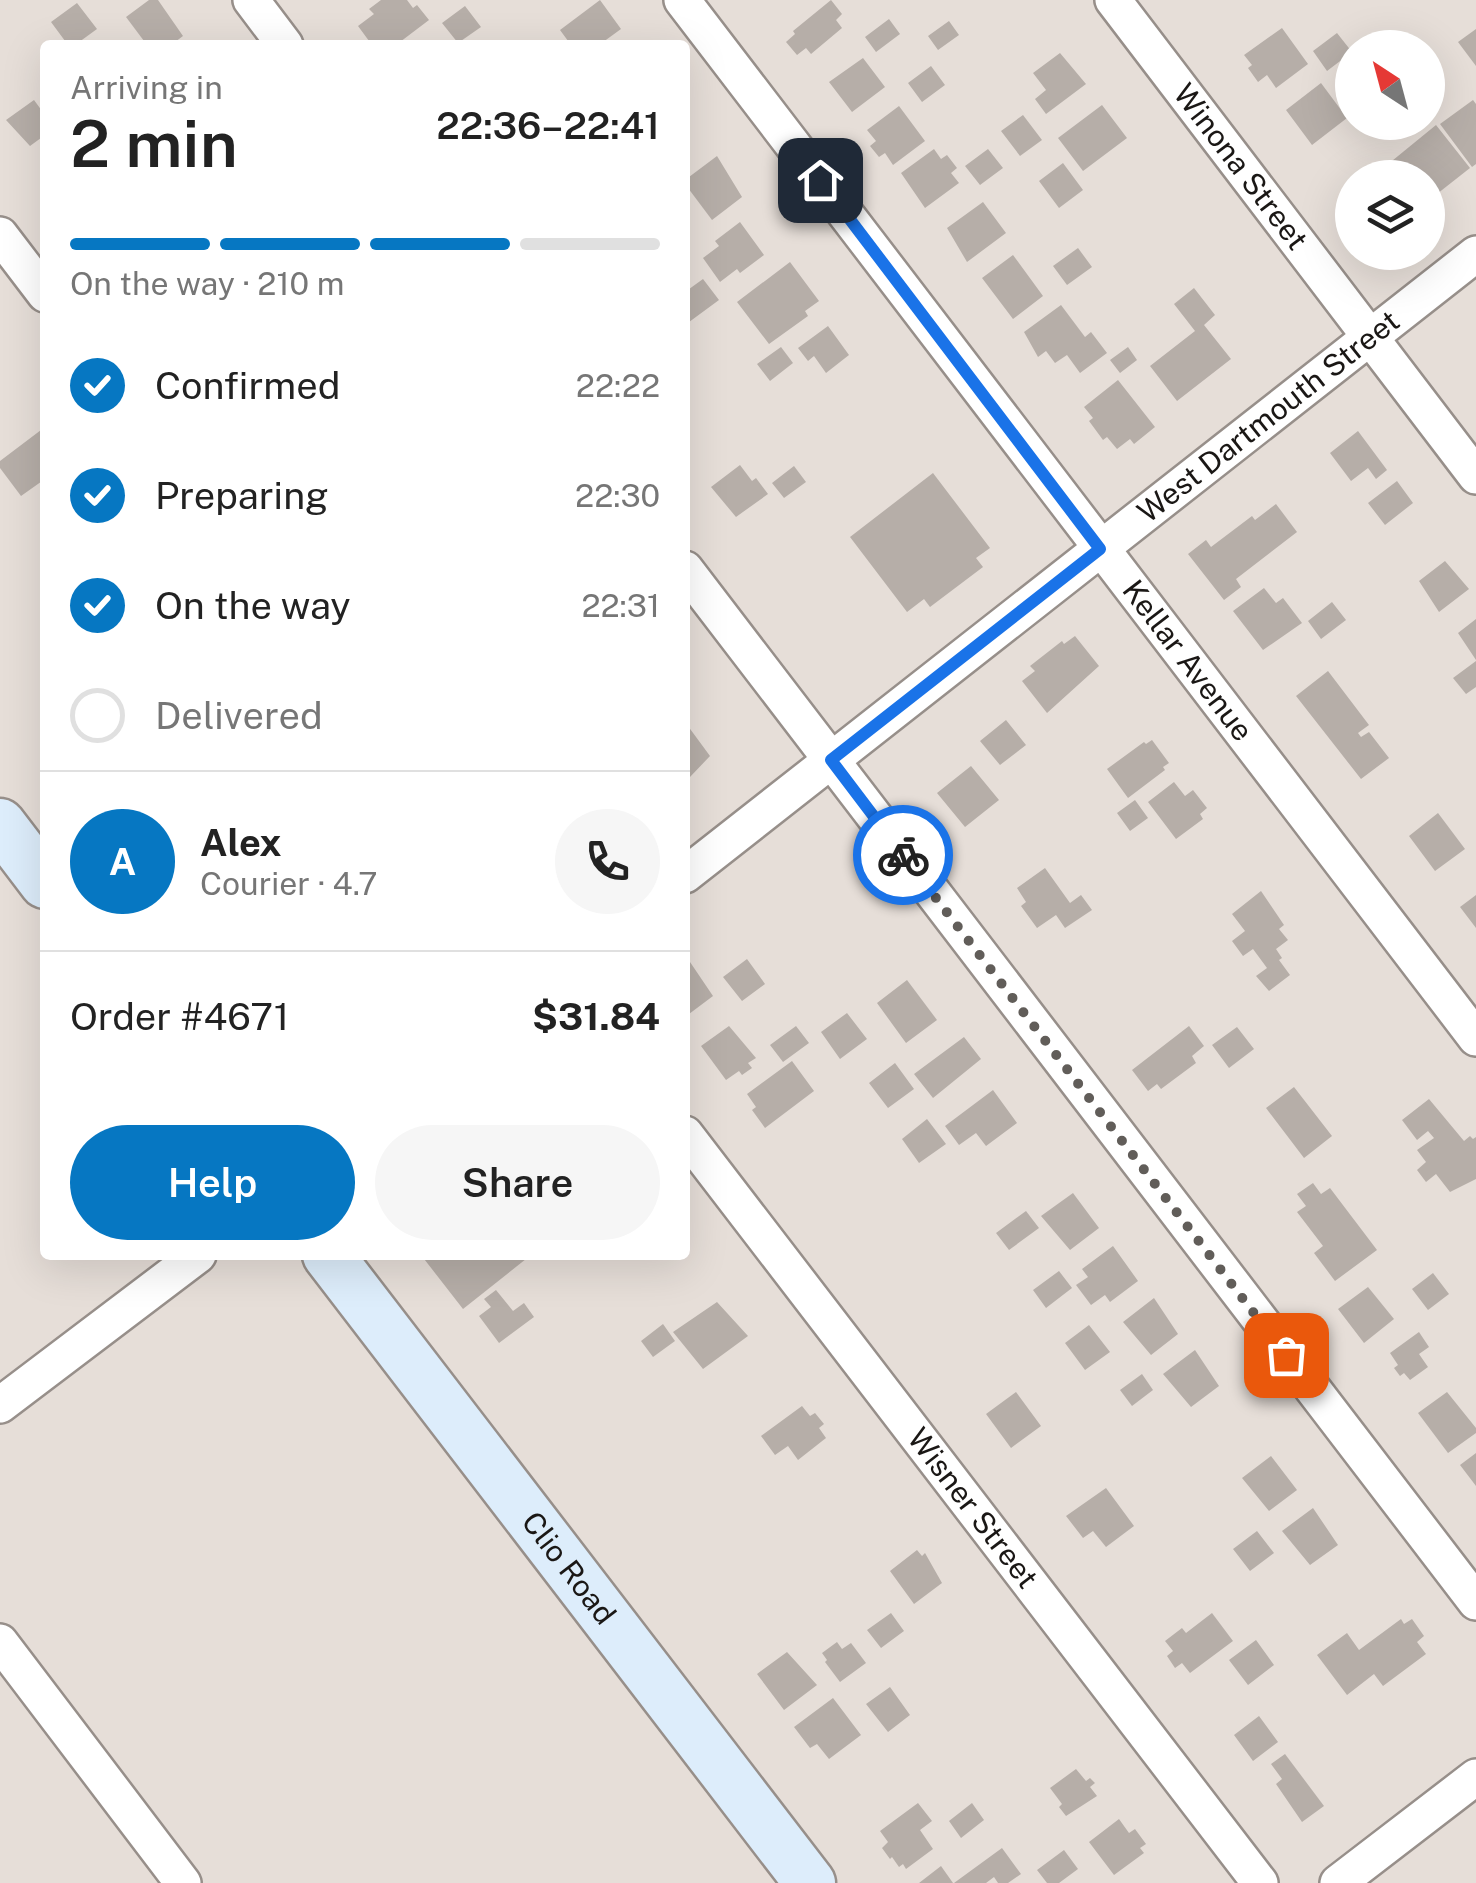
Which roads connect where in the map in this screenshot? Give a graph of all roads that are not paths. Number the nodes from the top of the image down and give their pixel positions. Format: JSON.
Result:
{"nodes":[{"id":1,"x":251,"y":0,"type":"edge"},
{"id":2,"x":682,"y":0,"type":"edge"},
{"id":3,"x":1113,"y":0,"type":"edge"},
{"id":4,"x":281,"y":40,"type":"edge"},
{"id":5,"x":0,"y":235,"type":"edge"},
{"id":6,"x":1476,"y":254,"type":"edge"},
{"id":7,"x":40,"y":287,"type":"edge"},
{"id":8,"x":1370,"y":337,"type":"junction"},
{"id":9,"x":1476,"y":476,"type":"edge"},
{"id":10,"x":1100,"y":549,"type":"junction"},
{"id":11,"x":690,"y":576,"type":"edge"},
{"id":12,"x":831,"y":760,"type":"junction"},
{"id":13,"x":0,"y":824,"type":"edge"},
{"id":14,"x":690,"y":871,"type":"edge"},
{"id":15,"x":40,"y":876,"type":"edge"},
{"id":16,"x":1476,"y":1038,"type":"edge"},
{"id":17,"x":690,"y":1141,"type":"edge"},
{"id":18,"x":191,"y":1260,"type":"edge"},
{"id":19,"x":332,"y":1260,"type":"edge"},
{"id":20,"x":0,"y":1405,"type":"edge"},
{"id":21,"x":1476,"y":1602,"type":"edge"},
{"id":22,"x":0,"y":1642,"type":"edge"},
{"id":23,"x":1476,"y":1777,"type":"edge"},
{"id":24,"x":183,"y":1883,"type":"edge"},
{"id":25,"x":810,"y":1883,"type":"edge"},
{"id":26,"x":1260,"y":1883,"type":"edge"},
{"id":27,"x":1338,"y":1883,"type":"edge"}],
"edges":[{"from":1,"to":4,"type":"street"},
{"from":2,"to":10,"type":"street","name":"Kellar Avenue"},
{"from":3,"to":8,"type":"street","name":"Winona Street"},
{"from":5,"to":7,"type":"street"},
{"from":6,"to":8,"type":"street","name":"West Dartmouth Street"},
{"from":8,"to":9,"type":"street","name":"Winona Street"},
{"from":8,"to":10,"type":"street","name":"West Dartmouth Street"},
{"from":10,"to":12,"type":"street","name":"West Dartmouth Street"},
{"from":10,"to":16,"type":"street","name":"Kellar Avenue"},
{"from":11,"to":12,"type":"street"},
{"from":12,"to":14,"type":"street","name":"West Dartmouth Street"},
{"from":12,"to":21,"type":"street"},
{"from":13,"to":15,"type":"main road"},
{"from":17,"to":26,"type":"street","name":"Wisner Street"},
{"from":18,"to":20,"type":"street"},
{"from":19,"to":25,"type":"main road","name":"Clio Road"},
{"from":22,"to":24,"type":"street"},
{"from":23,"to":27,"type":"street"}]}
